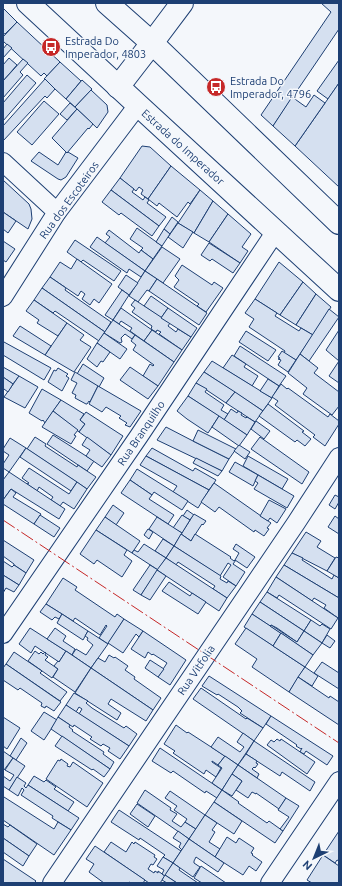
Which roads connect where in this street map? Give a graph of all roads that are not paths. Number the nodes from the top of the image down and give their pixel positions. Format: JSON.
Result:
{"nodes":[{"id":1,"x":28,"y":3,"type":"edge"},
{"id":2,"x":107,"y":3,"type":"edge"},
{"id":3,"x":182,"y":3,"type":"edge"},
{"id":4,"x":152,"y":43,"type":"junction"},
{"id":5,"x":118,"y":87,"type":"junction"},
{"id":6,"x":138,"y":105,"type":"junction"},
{"id":7,"x":3,"y":162,"type":"edge"},
{"id":8,"x":57,"y":212,"type":"junction"},
{"id":9,"x":339,"y":223,"type":"edge"},
{"id":10,"x":276,"y":231,"type":"junction"},
{"id":11,"x":339,"y":290,"type":"edge"},
{"id":12,"x":3,"y":296,"type":"edge"},
{"id":13,"x":339,"y":456,"type":"edge"},
{"id":14,"x":3,"y":634,"type":"edge"},
{"id":15,"x":339,"y":781,"type":"edge"},
{"id":16,"x":52,"y":883,"type":"edge"},
{"id":17,"x":270,"y":883,"type":"edge"}],
"edges":[{"from":1,"to":5,"type":"main road","name":"Estrada do Imperador"},
{"from":2,"to":4,"type":"main road"},
{"from":3,"to":4,"type":"main road"},
{"from":4,"to":5,"type":"main road"},
{"from":4,"to":9,"type":"main road"},
{"from":5,"to":6,"type":"main road","name":"Estrada do Imperador"},
{"from":6,"to":8,"type":"street","name":"Rua dos Escoteiros"},
{"from":6,"to":10,"type":"main road","name":"Estrada do Imperador"},
{"from":7,"to":8,"type":"street"},
{"from":8,"to":12,"type":"street","name":"Rua dos Escoteiros"},
{"from":10,"to":11,"type":"main road","name":"Estrada do Imperador"},
{"from":10,"to":14,"type":"street","name":"Rua Branquilho"},
{"from":13,"to":16,"type":"street","name":"Rua Vitfolia"},
{"from":15,"to":17,"type":"street"}]}
